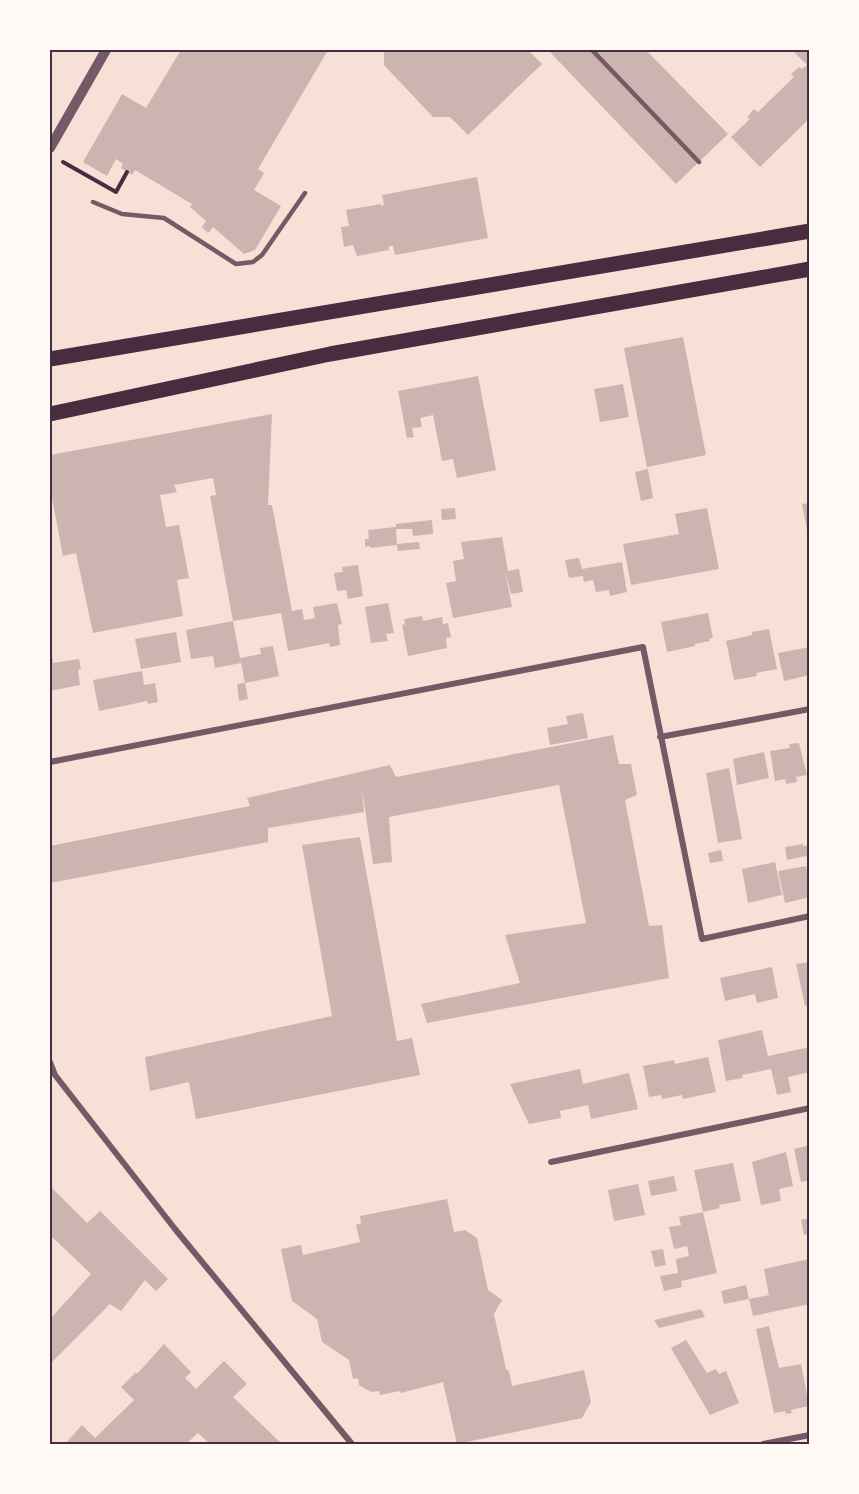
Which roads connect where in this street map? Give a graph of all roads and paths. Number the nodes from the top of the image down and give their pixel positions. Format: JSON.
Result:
{"nodes":[{"id":1,"x":106,"y":50,"type":"edge"},
{"id":2,"x":592,"y":50,"type":"edge"},
{"id":3,"x":50,"y":148,"type":"edge"},
{"id":4,"x":59,"y":160,"type":"dead end"},
{"id":5,"x":699,"y":162,"type":"dead end"},
{"id":6,"x":127,"y":172,"type":"dead end"},
{"id":7,"x":305,"y":193,"type":"dead end"},
{"id":8,"x":93,"y":202,"type":"dead end"},
{"id":9,"x":810,"y":231,"type":"edge"},
{"id":10,"x":810,"y":268,"type":"edge"},
{"id":11,"x":50,"y":359,"type":"edge"},
{"id":12,"x":50,"y":414,"type":"edge"},
{"id":13,"x":810,"y":709,"type":"edge"},
{"id":14,"x":660,"y":737,"type":"junction"},
{"id":15,"x":50,"y":762,"type":"edge"},
{"id":16,"x":810,"y":916,"type":"edge"},
{"id":17,"x":50,"y":1062,"type":"edge"},
{"id":18,"x":810,"y":1108,"type":"edge"},
{"id":19,"x":551,"y":1162,"type":"dead end"},
{"id":20,"x":810,"y":1435,"type":"edge"},
{"id":21,"x":352,"y":1444,"type":"edge"},
{"id":22,"x":764,"y":1444,"type":"edge"}],
"edges":[{"from":1,"to":3,"type":"street"},
{"from":2,"to":5,"type":"lane"},
{"from":4,"to":6,"type":"path"},
{"from":7,"to":8,"type":"lane"},
{"from":9,"to":11,"type":"main road"},
{"from":10,"to":12,"type":"main road"},
{"from":13,"to":14,"type":"street"},
{"from":14,"to":15,"type":"street"},
{"from":14,"to":16,"type":"street"},
{"from":17,"to":21,"type":"street"},
{"from":18,"to":19,"type":"street"},
{"from":20,"to":22,"type":"street"}]}
